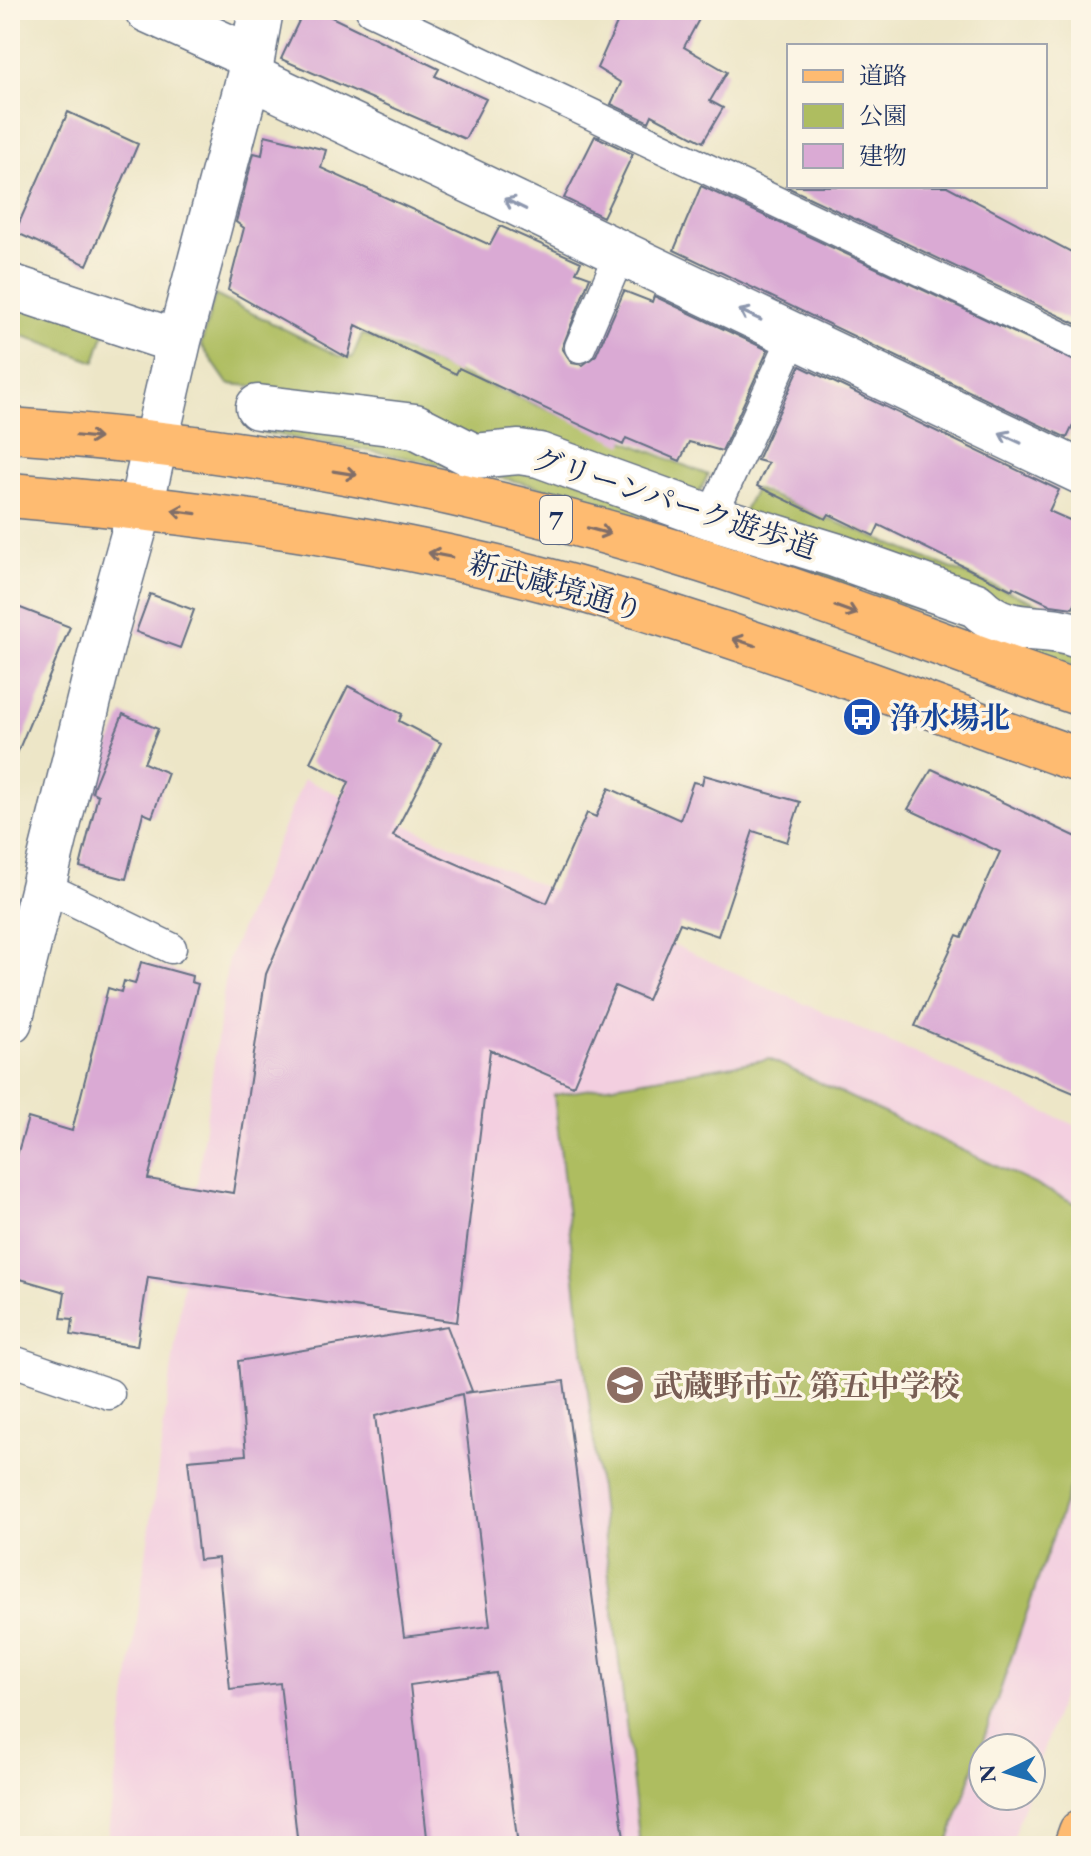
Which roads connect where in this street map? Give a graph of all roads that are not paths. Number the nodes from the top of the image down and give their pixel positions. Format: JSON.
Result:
{"nodes":[{"id":1,"x":147,"y":10,"type":"edge"},
{"id":2,"x":261,"y":10,"type":"edge"},
{"id":3,"x":371,"y":10,"type":"edge"},
{"id":4,"x":250,"y":67,"type":"junction"},
{"id":5,"x":620,"y":254,"type":"junction"},
{"id":6,"x":10,"y":286,"type":"edge"},
{"id":7,"x":157,"y":335,"type":"dead end"},
{"id":8,"x":794,"y":336,"type":"junction"},
{"id":9,"x":1081,"y":346,"type":"edge"},
{"id":10,"x":580,"y":347,"type":"dead end"},
{"id":11,"x":258,"y":407,"type":"dead end"},
{"id":12,"x":10,"y":430,"type":"edge"},
{"id":13,"x":153,"y":444,"type":"junction"},
{"id":14,"x":1081,"y":472,"type":"edge"},
{"id":15,"x":10,"y":495,"type":"edge"},
{"id":16,"x":141,"y":506,"type":"junction"},
{"id":17,"x":711,"y":517,"type":"junction"},
{"id":18,"x":1081,"y":637,"type":"edge"},
{"id":19,"x":1081,"y":694,"type":"edge"},
{"id":20,"x":1081,"y":761,"type":"edge"},
{"id":21,"x":31,"y":889,"type":"edge"},
{"id":22,"x":171,"y":948,"type":"dead end"},
{"id":23,"x":10,"y":1021,"type":"edge"},
{"id":24,"x":10,"y":1360,"type":"edge"},
{"id":25,"x":109,"y":1394,"type":"dead end"},
{"id":26,"x":1081,"y":1832,"type":"edge"},
{"id":27,"x":1076,"y":1846,"type":"edge"}],
"edges":[{"from":1,"to":4,"type":"street"},
{"from":2,"to":4,"type":"street"},
{"from":3,"to":9,"type":"lane"},
{"from":5,"to":4,"type":"street","one_way":true},
{"from":4,"to":13,"type":"street"},
{"from":8,"to":5,"type":"street","one_way":true},
{"from":5,"to":10,"type":"lane"},
{"from":6,"to":7,"type":"street"},
{"from":14,"to":8,"type":"street","one_way":true},
{"from":8,"to":17,"type":"lane"},
{"from":11,"to":17,"type":"street","name":"グリーンパーク遊歩道"},
{"from":12,"to":13,"type":"main road","name":"新武蔵境通り","number":"7","one_way":true},
{"from":13,"to":16,"type":"street"},
{"from":13,"to":19,"type":"main road","name":"新武蔵境通り","number":"7","one_way":true},
{"from":15,"to":16,"type":"main road","name":"新武蔵境通り","number":"7"},
{"from":20,"to":16,"type":"main road","name":"新武蔵境通り","number":"7","one_way":true},
{"from":16,"to":21,"type":"street"},
{"from":17,"to":18,"type":"street","name":"グリーンパーク遊歩道"},
{"from":21,"to":22,"type":"lane"},
{"from":21,"to":23,"type":"street"},
{"from":24,"to":25,"type":"lane"},
{"from":26,"to":27,"type":"main road"}]}
